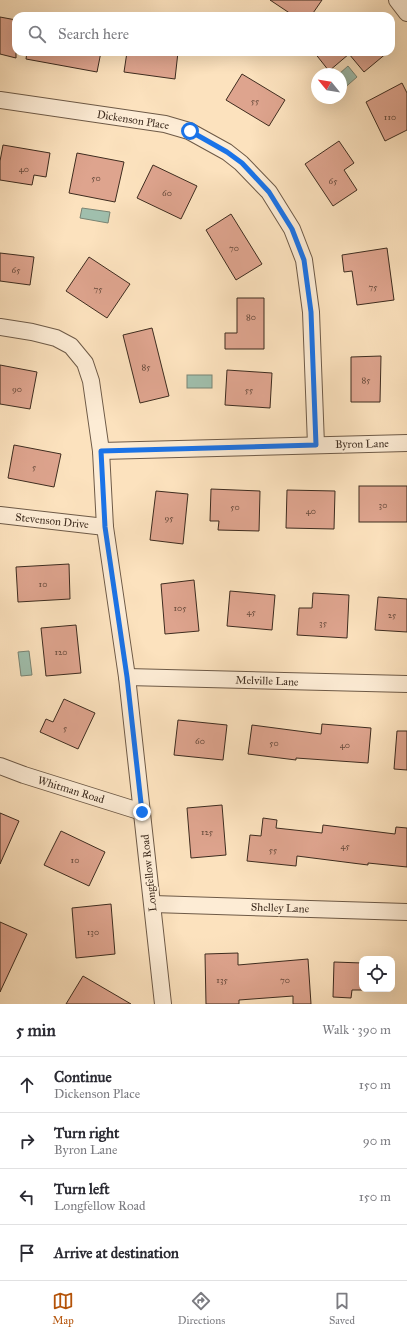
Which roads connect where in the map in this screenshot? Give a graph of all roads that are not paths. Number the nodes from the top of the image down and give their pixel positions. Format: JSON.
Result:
{"nodes":[{"id":1,"x":397,"y":0,"type":"edge"},
{"id":2,"x":407,"y":13,"type":"edge"},
{"id":3,"x":0,"y":100,"type":"edge"},
{"id":4,"x":0,"y":327,"type":"edge"},
{"id":5,"x":407,"y":443,"type":"edge"},
{"id":6,"x":316,"y":445,"type":"junction"},
{"id":7,"x":101,"y":451,"type":"junction"},
{"id":8,"x":0,"y":515,"type":"edge"},
{"id":9,"x":105,"y":527,"type":"junction"},
{"id":10,"x":127,"y":677,"type":"junction"},
{"id":11,"x":407,"y":684,"type":"edge"},
{"id":12,"x":0,"y":766,"type":"edge"},
{"id":13,"x":142,"y":812,"type":"junction"},
{"id":14,"x":153,"y":904,"type":"junction"},
{"id":15,"x":407,"y":912,"type":"edge"},
{"id":16,"x":163,"y":1004,"type":"edge"}],
"edges":[{"from":1,"to":2,"type":"street"},
{"from":3,"to":6,"type":"street","name":"Dickenson Place"},
{"from":4,"to":7,"type":"street","name":"Longfellow Road"},
{"from":5,"to":6,"type":"street","name":"Byron Lane"},
{"from":6,"to":7,"type":"street","name":"Byron Lane"},
{"from":7,"to":9,"type":"street","name":"Longfellow Road"},
{"from":8,"to":9,"type":"street","name":"Stevenson Drive"},
{"from":9,"to":10,"type":"street","name":"Longfellow Road"},
{"from":10,"to":11,"type":"street","name":"Melville Lane"},
{"from":10,"to":13,"type":"street","name":"Longfellow Road"},
{"from":12,"to":13,"type":"street","name":"Whitman Road"},
{"from":13,"to":14,"type":"street","name":"Longfellow Road"},
{"from":14,"to":15,"type":"street","name":"Shelley Lane"},
{"from":14,"to":16,"type":"street","name":"Longfellow Road"}]}
